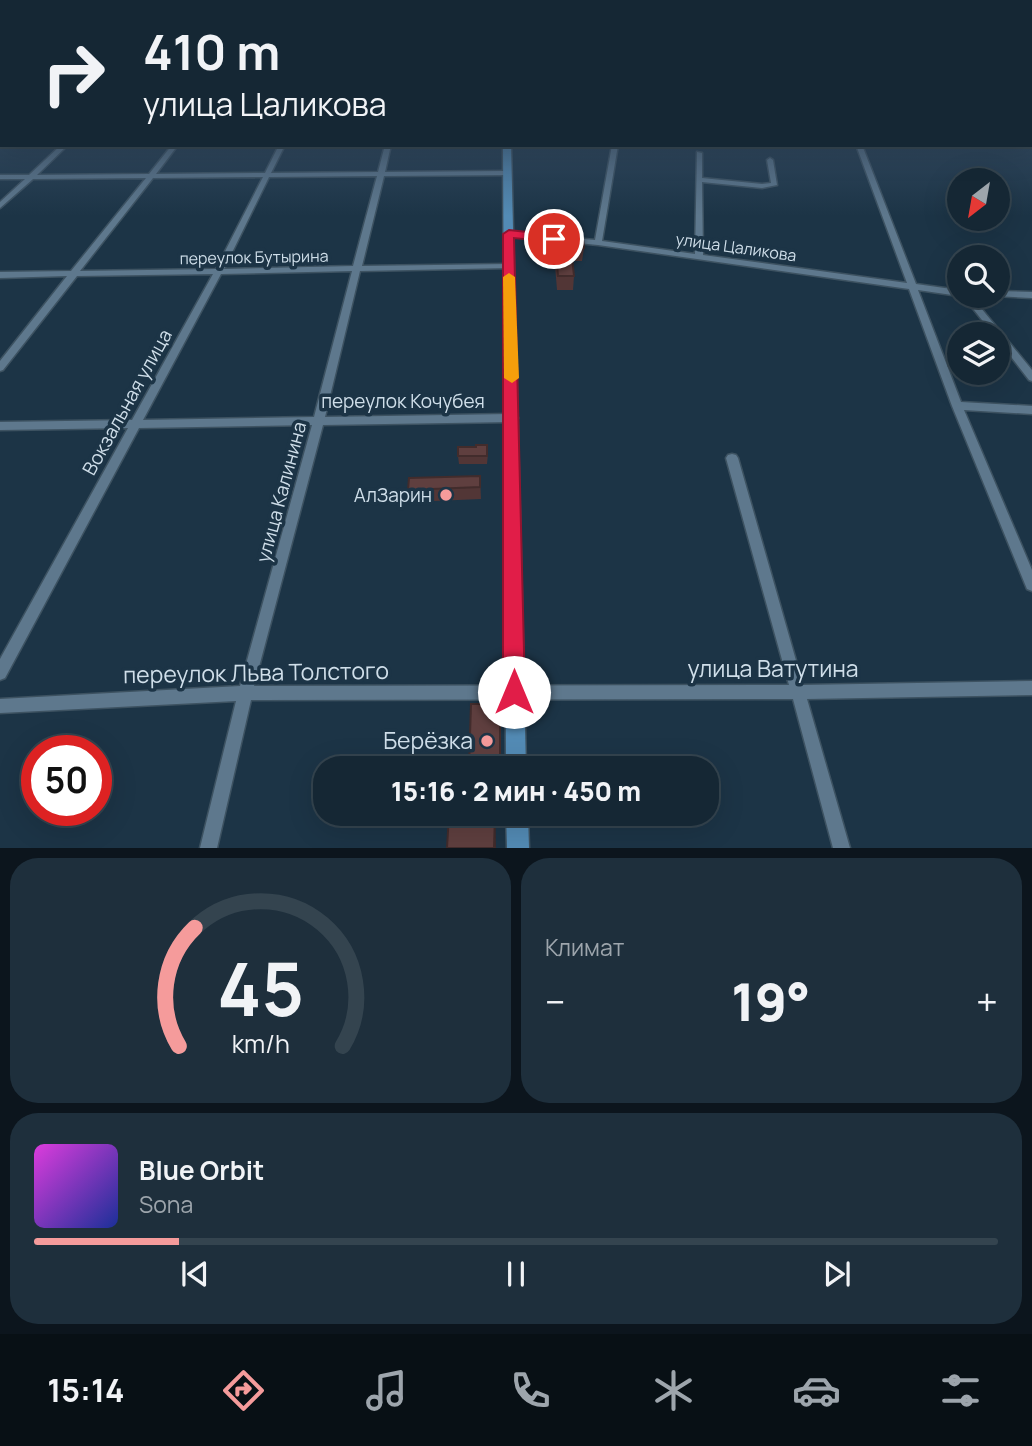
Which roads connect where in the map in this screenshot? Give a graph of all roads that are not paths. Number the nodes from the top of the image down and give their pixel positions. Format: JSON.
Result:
{"nodes":[{"id":1,"x":63,"y":147,"type":"edge"},
{"id":2,"x":173,"y":147,"type":"edge"},
{"id":3,"x":281,"y":147,"type":"edge"},
{"id":4,"x":387,"y":147,"type":"edge"},
{"id":5,"x":507,"y":147,"type":"edge"},
{"id":6,"x":615,"y":147,"type":"edge"},
{"id":7,"x":860,"y":147,"type":"edge"},
{"id":8,"x":699,"y":153,"type":"dead end"},
{"id":9,"x":769,"y":160,"type":"dead end"},
{"id":10,"x":507,"y":173,"type":"junction"},
{"id":11,"x":379,"y":174,"type":"junction"},
{"id":12,"x":267,"y":175,"type":"junction"},
{"id":13,"x":149,"y":176,"type":"junction"},
{"id":14,"x":0,"y":177,"type":"edge"},
{"id":15,"x":31,"y":177,"type":"junction"},
{"id":16,"x":699,"y":180,"type":"junction"},
{"id":17,"x":0,"y":206,"type":"edge"},
{"id":18,"x":509,"y":234,"type":"junction"},
{"id":19,"x":598,"y":243,"type":"junction"},
{"id":20,"x":699,"y":257,"type":"junction"},
{"id":21,"x":509,"y":266,"type":"junction"},
{"id":22,"x":355,"y":269,"type":"junction"},
{"id":23,"x":218,"y":272,"type":"junction"},
{"id":24,"x":75,"y":274,"type":"junction"},
{"id":25,"x":0,"y":275,"type":"edge"},
{"id":26,"x":910,"y":286,"type":"junction"},
{"id":27,"x":947,"y":291,"type":"edge"},
{"id":28,"x":1010,"y":294,"type":"edge"},
{"id":29,"x":1032,"y":295,"type":"edge"},
{"id":30,"x":977,"y":308,"type":"edge"},
{"id":31,"x":0,"y":368,"type":"edge"},
{"id":32,"x":1032,"y":377,"type":"edge"},
{"id":33,"x":957,"y":406,"type":"junction"},
{"id":34,"x":1032,"y":410,"type":"edge"},
{"id":35,"x":513,"y":418,"type":"junction"},
{"id":36,"x":319,"y":419,"type":"junction"},
{"id":37,"x":134,"y":424,"type":"junction"},
{"id":38,"x":0,"y":426,"type":"edge"},
{"id":39,"x":732,"y":458,"type":"dead end"},
{"id":40,"x":1032,"y":585,"type":"edge"},
{"id":41,"x":0,"y":673,"type":"edge"},
{"id":42,"x":1032,"y":688,"type":"edge"},
{"id":43,"x":514,"y":692,"type":"junction"},
{"id":44,"x":796,"y":692,"type":"junction"},
{"id":45,"x":244,"y":693,"type":"junction"},
{"id":46,"x":0,"y":706,"type":"edge"},
{"id":47,"x":516,"y":756,"type":"edge"},
{"id":48,"x":517,"y":826,"type":"edge"},
{"id":49,"x":208,"y":848,"type":"edge"},
{"id":50,"x":518,"y":848,"type":"edge"},
{"id":51,"x":842,"y":848,"type":"edge"}],
"edges":[{"from":1,"to":15,"type":"street"},
{"from":2,"to":13,"type":"street"},
{"from":3,"to":12,"type":"street","name":"Вокзальная улица"},
{"from":4,"to":11,"type":"street","name":"улица Калинина"},
{"from":5,"to":10,"type":"main road"},
{"from":6,"to":19,"type":"street"},
{"from":7,"to":26,"type":"street"},
{"from":8,"to":16,"type":"street"},
{"from":9,"to":16,"type":"street"},
{"from":10,"to":11,"type":"street"},
{"from":10,"to":18,"type":"main road"},
{"from":11,"to":12,"type":"street"},
{"from":11,"to":22,"type":"street","name":"улица Калинина"},
{"from":12,"to":13,"type":"street"},
{"from":12,"to":23,"type":"street","name":"Вокзальная улица"},
{"from":13,"to":15,"type":"street"},
{"from":13,"to":24,"type":"street"},
{"from":14,"to":15,"type":"street"},
{"from":15,"to":17,"type":"street"},
{"from":16,"to":20,"type":"street"},
{"from":18,"to":19,"type":"street","name":"улица Цаликова"},
{"from":18,"to":21,"type":"main road"},
{"from":19,"to":20,"type":"street","name":"улица Цаликова"},
{"from":20,"to":26,"type":"street","name":"улица Цаликова"},
{"from":21,"to":22,"type":"street","name":"переулок Бутырина"},
{"from":21,"to":35,"type":"main road"},
{"from":22,"to":23,"type":"street","name":"переулок Бутырина"},
{"from":22,"to":36,"type":"street","name":"улица Калинина"},
{"from":23,"to":24,"type":"street","name":"переулок Бутырина"},
{"from":23,"to":37,"type":"street","name":"Вокзальная улица"},
{"from":24,"to":25,"type":"street","name":"переулок Бутырина"},
{"from":24,"to":31,"type":"street"},
{"from":26,"to":27,"type":"street","name":"улица Цаликова"},
{"from":26,"to":33,"type":"street"},
{"from":28,"to":29,"type":"street"},
{"from":30,"to":32,"type":"street"},
{"from":33,"to":34,"type":"street"},
{"from":33,"to":40,"type":"street"},
{"from":35,"to":36,"type":"street","name":"переулок Кочубея"},
{"from":35,"to":43,"type":"main road"},
{"from":36,"to":37,"type":"street","name":"переулок Кочубея"},
{"from":36,"to":45,"type":"street","name":"улица Калинина"},
{"from":37,"to":38,"type":"street","name":"переулок Кочубея"},
{"from":37,"to":41,"type":"street","name":"Вокзальная улица"},
{"from":39,"to":44,"type":"street"},
{"from":42,"to":44,"type":"street","name":"улица Ватутина"},
{"from":43,"to":44,"type":"street","name":"улица Ватутина"},
{"from":43,"to":45,"type":"street","name":"переулок Льва Толстого"},
{"from":43,"to":47,"type":"main road"},
{"from":44,"to":51,"type":"street"},
{"from":45,"to":46,"type":"street","name":"переулок Льва Толстого"},
{"from":45,"to":49,"type":"street","name":"улица Калинина"},
{"from":48,"to":50,"type":"main road"}]}
